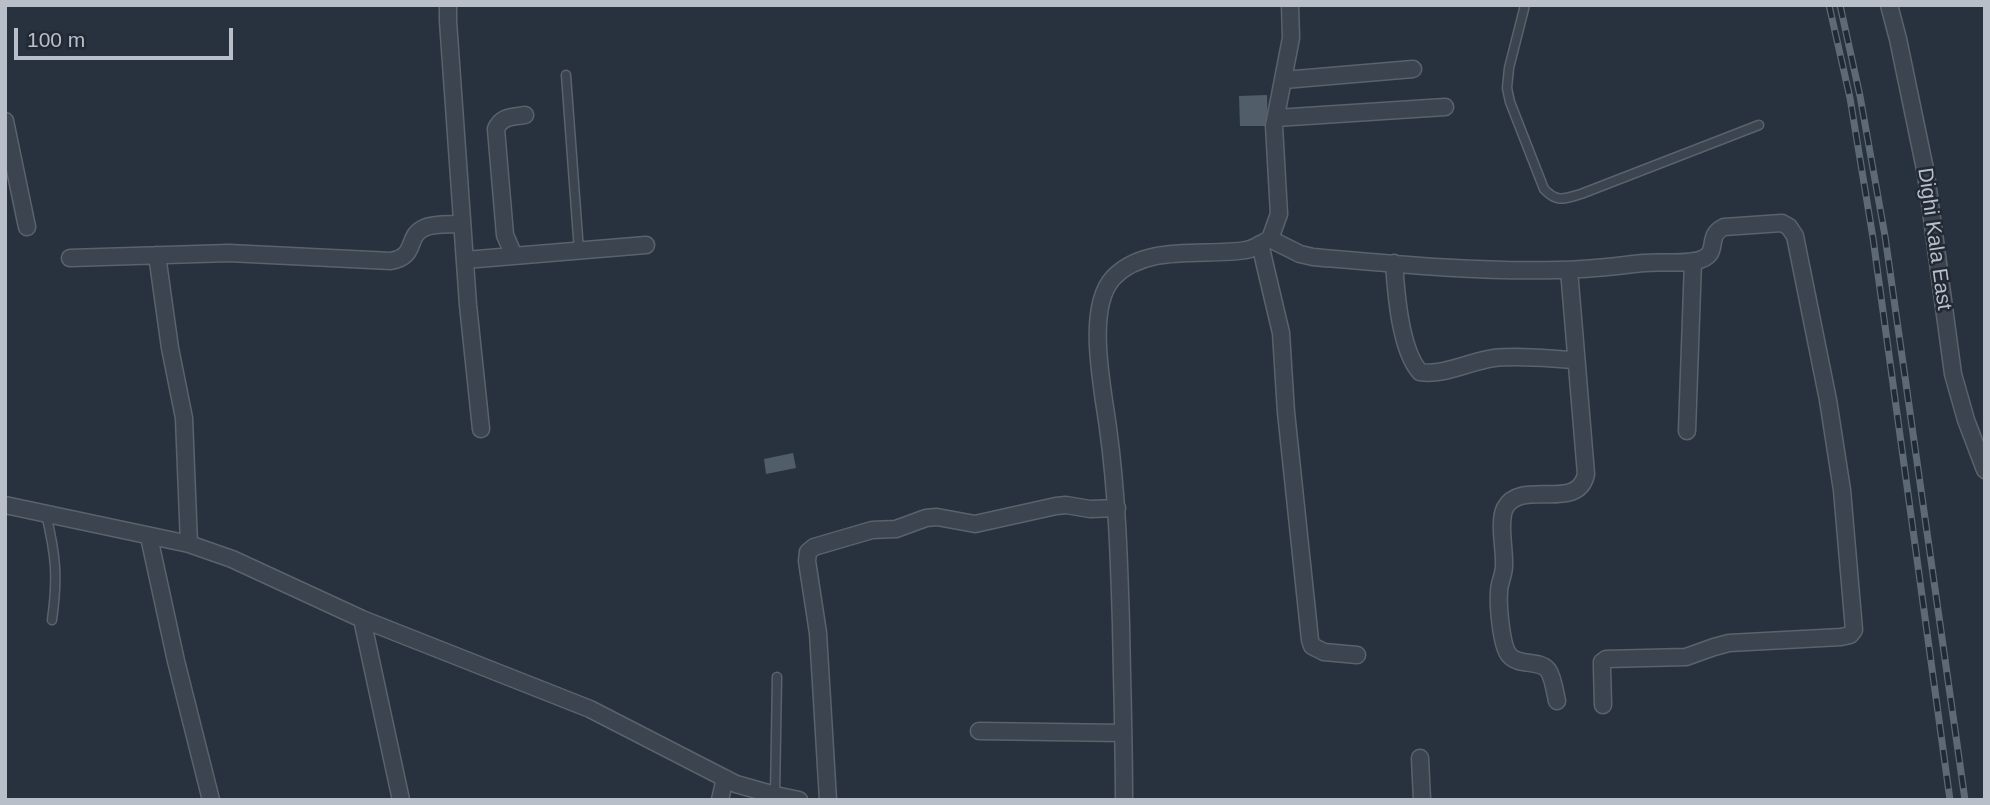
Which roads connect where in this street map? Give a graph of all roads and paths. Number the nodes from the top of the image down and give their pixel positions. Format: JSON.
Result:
{"nodes":[{"id":1,"x":448,"y":5,"type":"edge"},
{"id":2,"x":1290,"y":5,"type":"edge"},
{"id":3,"x":1525,"y":5,"type":"edge"},
{"id":4,"x":1889,"y":5,"type":"edge"},
{"id":5,"x":1413,"y":69,"type":"dead end"},
{"id":6,"x":566,"y":75,"type":"dead end"},
{"id":7,"x":1284,"y":80,"type":"junction"},
{"id":8,"x":1445,"y":107,"type":"dead end"},
{"id":9,"x":525,"y":115,"type":"dead end"},
{"id":10,"x":1276,"y":118,"type":"junction"},
{"id":11,"x":5,"y":121,"type":"edge"},
{"id":12,"x":1759,"y":125,"type":"dead end"},
{"id":13,"x":462,"y":224,"type":"junction"},
{"id":14,"x":27,"y":227,"type":"dead end"},
{"id":15,"x":1265,"y":242,"type":"junction"},
{"id":16,"x":646,"y":246,"type":"dead end"},
{"id":17,"x":579,"y":251,"type":"junction"},
{"id":18,"x":157,"y":256,"type":"junction"},
{"id":19,"x":514,"y":256,"type":"junction"},
{"id":20,"x":70,"y":258,"type":"dead end"},
{"id":21,"x":465,"y":260,"type":"junction"},
{"id":22,"x":1693,"y":261,"type":"junction"},
{"id":23,"x":1394,"y":263,"type":"junction"},
{"id":24,"x":1569,"y":270,"type":"junction"},
{"id":25,"x":1577,"y":360,"type":"junction"},
{"id":26,"x":481,"y":429,"type":"dead end"},
{"id":27,"x":1687,"y":431,"type":"dead end"},
{"id":28,"x":1985,"y":470,"type":"edge"},
{"id":29,"x":5,"y":505,"type":"edge"},
{"id":30,"x":1117,"y":508,"type":"junction"},
{"id":31,"x":46,"y":514,"type":"junction"},
{"id":32,"x":149,"y":537,"type":"junction"},
{"id":33,"x":189,"y":544,"type":"junction"},
{"id":34,"x":362,"y":619,"type":"junction"},
{"id":35,"x":52,"y":620,"type":"dead end"},
{"id":36,"x":1357,"y":655,"type":"dead end"},
{"id":37,"x":777,"y":677,"type":"dead end"},
{"id":38,"x":1557,"y":701,"type":"dead end"},
{"id":39,"x":1603,"y":705,"type":"dead end"},
{"id":40,"x":979,"y":731,"type":"dead end"},
{"id":41,"x":1124,"y":733,"type":"junction"},
{"id":42,"x":1420,"y":758,"type":"dead end"},
{"id":43,"x":725,"y":778,"type":"junction"},
{"id":44,"x":775,"y":795,"type":"junction"},
{"id":45,"x":211,"y":800,"type":"edge"},
{"id":46,"x":401,"y":800,"type":"edge"},
{"id":47,"x":720,"y":800,"type":"edge"},
{"id":48,"x":799,"y":800,"type":"edge"},
{"id":49,"x":828,"y":800,"type":"edge"},
{"id":50,"x":1124,"y":800,"type":"edge"},
{"id":51,"x":1422,"y":800,"type":"edge"}],
"edges":[{"from":1,"to":13,"type":"street"},
{"from":2,"to":7,"type":"street"},
{"from":3,"to":12,"type":"lane"},
{"from":4,"to":28,"type":"street","name":"Dighi Kala East"},
{"from":5,"to":7,"type":"street"},
{"from":6,"to":17,"type":"lane"},
{"from":7,"to":10,"type":"street"},
{"from":8,"to":10,"type":"street"},
{"from":9,"to":19,"type":"street"},
{"from":10,"to":15,"type":"street"},
{"from":11,"to":14,"type":"street"},
{"from":13,"to":18,"type":"street"},
{"from":13,"to":21,"type":"street"},
{"from":15,"to":23,"type":"street"},
{"from":15,"to":30,"type":"street"},
{"from":15,"to":36,"type":"street"},
{"from":16,"to":17,"type":"street"},
{"from":17,"to":19,"type":"street"},
{"from":18,"to":20,"type":"street"},
{"from":18,"to":33,"type":"street"},
{"from":19,"to":21,"type":"street"},
{"from":21,"to":26,"type":"street"},
{"from":22,"to":24,"type":"street"},
{"from":22,"to":27,"type":"street"},
{"from":22,"to":39,"type":"street"},
{"from":23,"to":24,"type":"street"},
{"from":23,"to":25,"type":"street"},
{"from":24,"to":25,"type":"street"},
{"from":25,"to":38,"type":"street"},
{"from":29,"to":31,"type":"street"},
{"from":30,"to":41,"type":"street"},
{"from":30,"to":49,"type":"street"},
{"from":31,"to":32,"type":"street"},
{"from":31,"to":35,"type":"lane"},
{"from":32,"to":33,"type":"street"},
{"from":32,"to":45,"type":"street"},
{"from":33,"to":34,"type":"street"},
{"from":34,"to":43,"type":"street"},
{"from":34,"to":46,"type":"street"},
{"from":37,"to":44,"type":"lane"},
{"from":40,"to":41,"type":"street"},
{"from":41,"to":50,"type":"street"},
{"from":42,"to":51,"type":"street"},
{"from":43,"to":44,"type":"street"},
{"from":43,"to":47,"type":"street"},
{"from":44,"to":48,"type":"street"}]}
